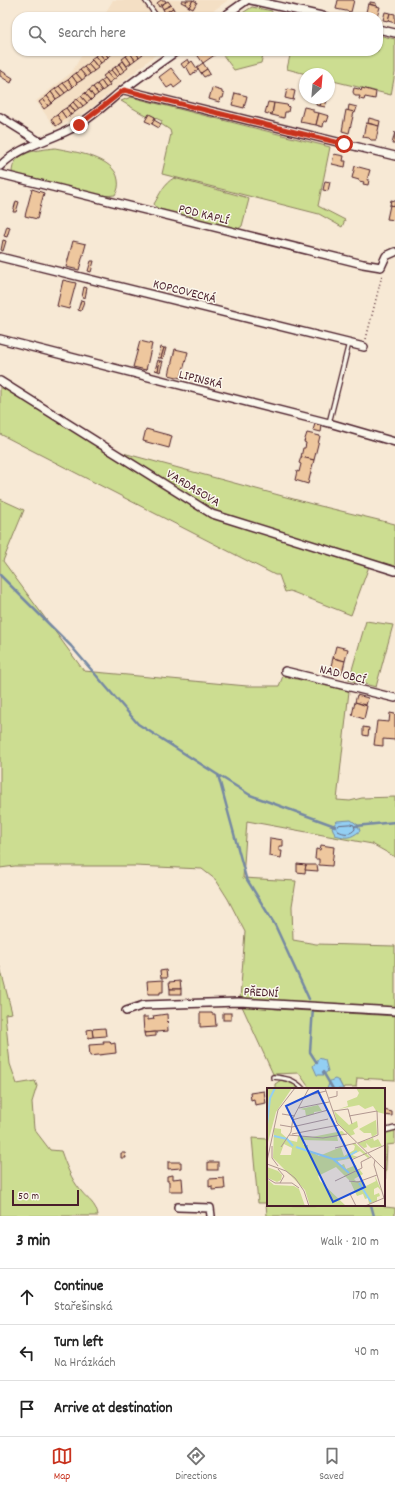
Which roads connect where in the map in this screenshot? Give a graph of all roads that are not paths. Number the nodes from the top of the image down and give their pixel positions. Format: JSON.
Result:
{"nodes":[{"id":1,"x":145,"y":0,"type":"edge"},
{"id":2,"x":247,"y":0,"type":"edge"},
{"id":3,"x":251,"y":0,"type":"edge"},
{"id":4,"x":153,"y":12,"type":"edge"},
{"id":5,"x":230,"y":12,"type":"edge"},
{"id":6,"x":304,"y":12,"type":"edge"},
{"id":7,"x":383,"y":30,"type":"edge"},
{"id":8,"x":395,"y":33,"type":"edge"},
{"id":9,"x":170,"y":56,"type":"edge"},
{"id":10,"x":124,"y":90,"type":"junction"},
{"id":11,"x":0,"y":117,"type":"edge"},
{"id":12,"x":40,"y":142,"type":"junction"},
{"id":13,"x":395,"y":156,"type":"edge"},
{"id":14,"x":0,"y":166,"type":"edge"},
{"id":15,"x":0,"y":174,"type":"edge"},
{"id":16,"x":395,"y":252,"type":"edge"},
{"id":17,"x":0,"y":257,"type":"edge"},
{"id":18,"x":0,"y":338,"type":"edge"},
{"id":19,"x":349,"y":343,"type":"junction"},
{"id":20,"x":364,"y":347,"type":"road end"},
{"id":21,"x":0,"y":381,"type":"edge"},
{"id":22,"x":330,"y":423,"type":"junction"},
{"id":23,"x":395,"y":442,"type":"edge"},
{"id":24,"x":395,"y":571,"type":"edge"},
{"id":25,"x":285,"y":671,"type":"dead end"},
{"id":26,"x":395,"y":698,"type":"edge"},
{"id":27,"x":126,"y":1011,"type":"dead end"},
{"id":28,"x":395,"y":1011,"type":"edge"},
{"id":29,"x":272,"y":1077,"type":"dead end"},
{"id":30,"x":302,"y":1088,"type":"edge"},
{"id":31,"x":395,"y":1128,"type":"edge"},
{"id":32,"x":385,"y":1131,"type":"edge"},
{"id":33,"x":178,"y":1207,"type":"dead end"},
{"id":34,"x":212,"y":1216,"type":"edge"}],
"edges":[{"from":1,"to":4,"type":"lane"},
{"from":2,"to":5,"type":"street"},
{"from":3,"to":6,"type":"street"},
{"from":7,"to":8,"type":"street"},
{"from":9,"to":10,"type":"street"},
{"from":10,"to":12,"type":"street"},
{"from":10,"to":13,"type":"street"},
{"from":11,"to":12,"type":"street"},
{"from":12,"to":14,"type":"street"},
{"from":15,"to":16,"type":"street","name":"POD KAPLÍ"},
{"from":17,"to":19,"type":"street","name":"KOPCOVECKÁ"},
{"from":18,"to":22,"type":"street","name":"LIPINSKÁ"},
{"from":19,"to":20,"type":"street","name":"KOPCOVECKÁ"},
{"from":19,"to":22,"type":"lane"},
{"from":21,"to":24,"type":"street","name":"VARDASOVA"},
{"from":22,"to":23,"type":"street","name":"LIPINSKÁ"},
{"from":25,"to":26,"type":"street","name":"NAD OBCÍ"},
{"from":27,"to":28,"type":"street","name":"PŘEDNÍ"},
{"from":29,"to":30,"type":"lane"},
{"from":31,"to":32,"type":"lane"},
{"from":33,"to":34,"type":"street"}]}
